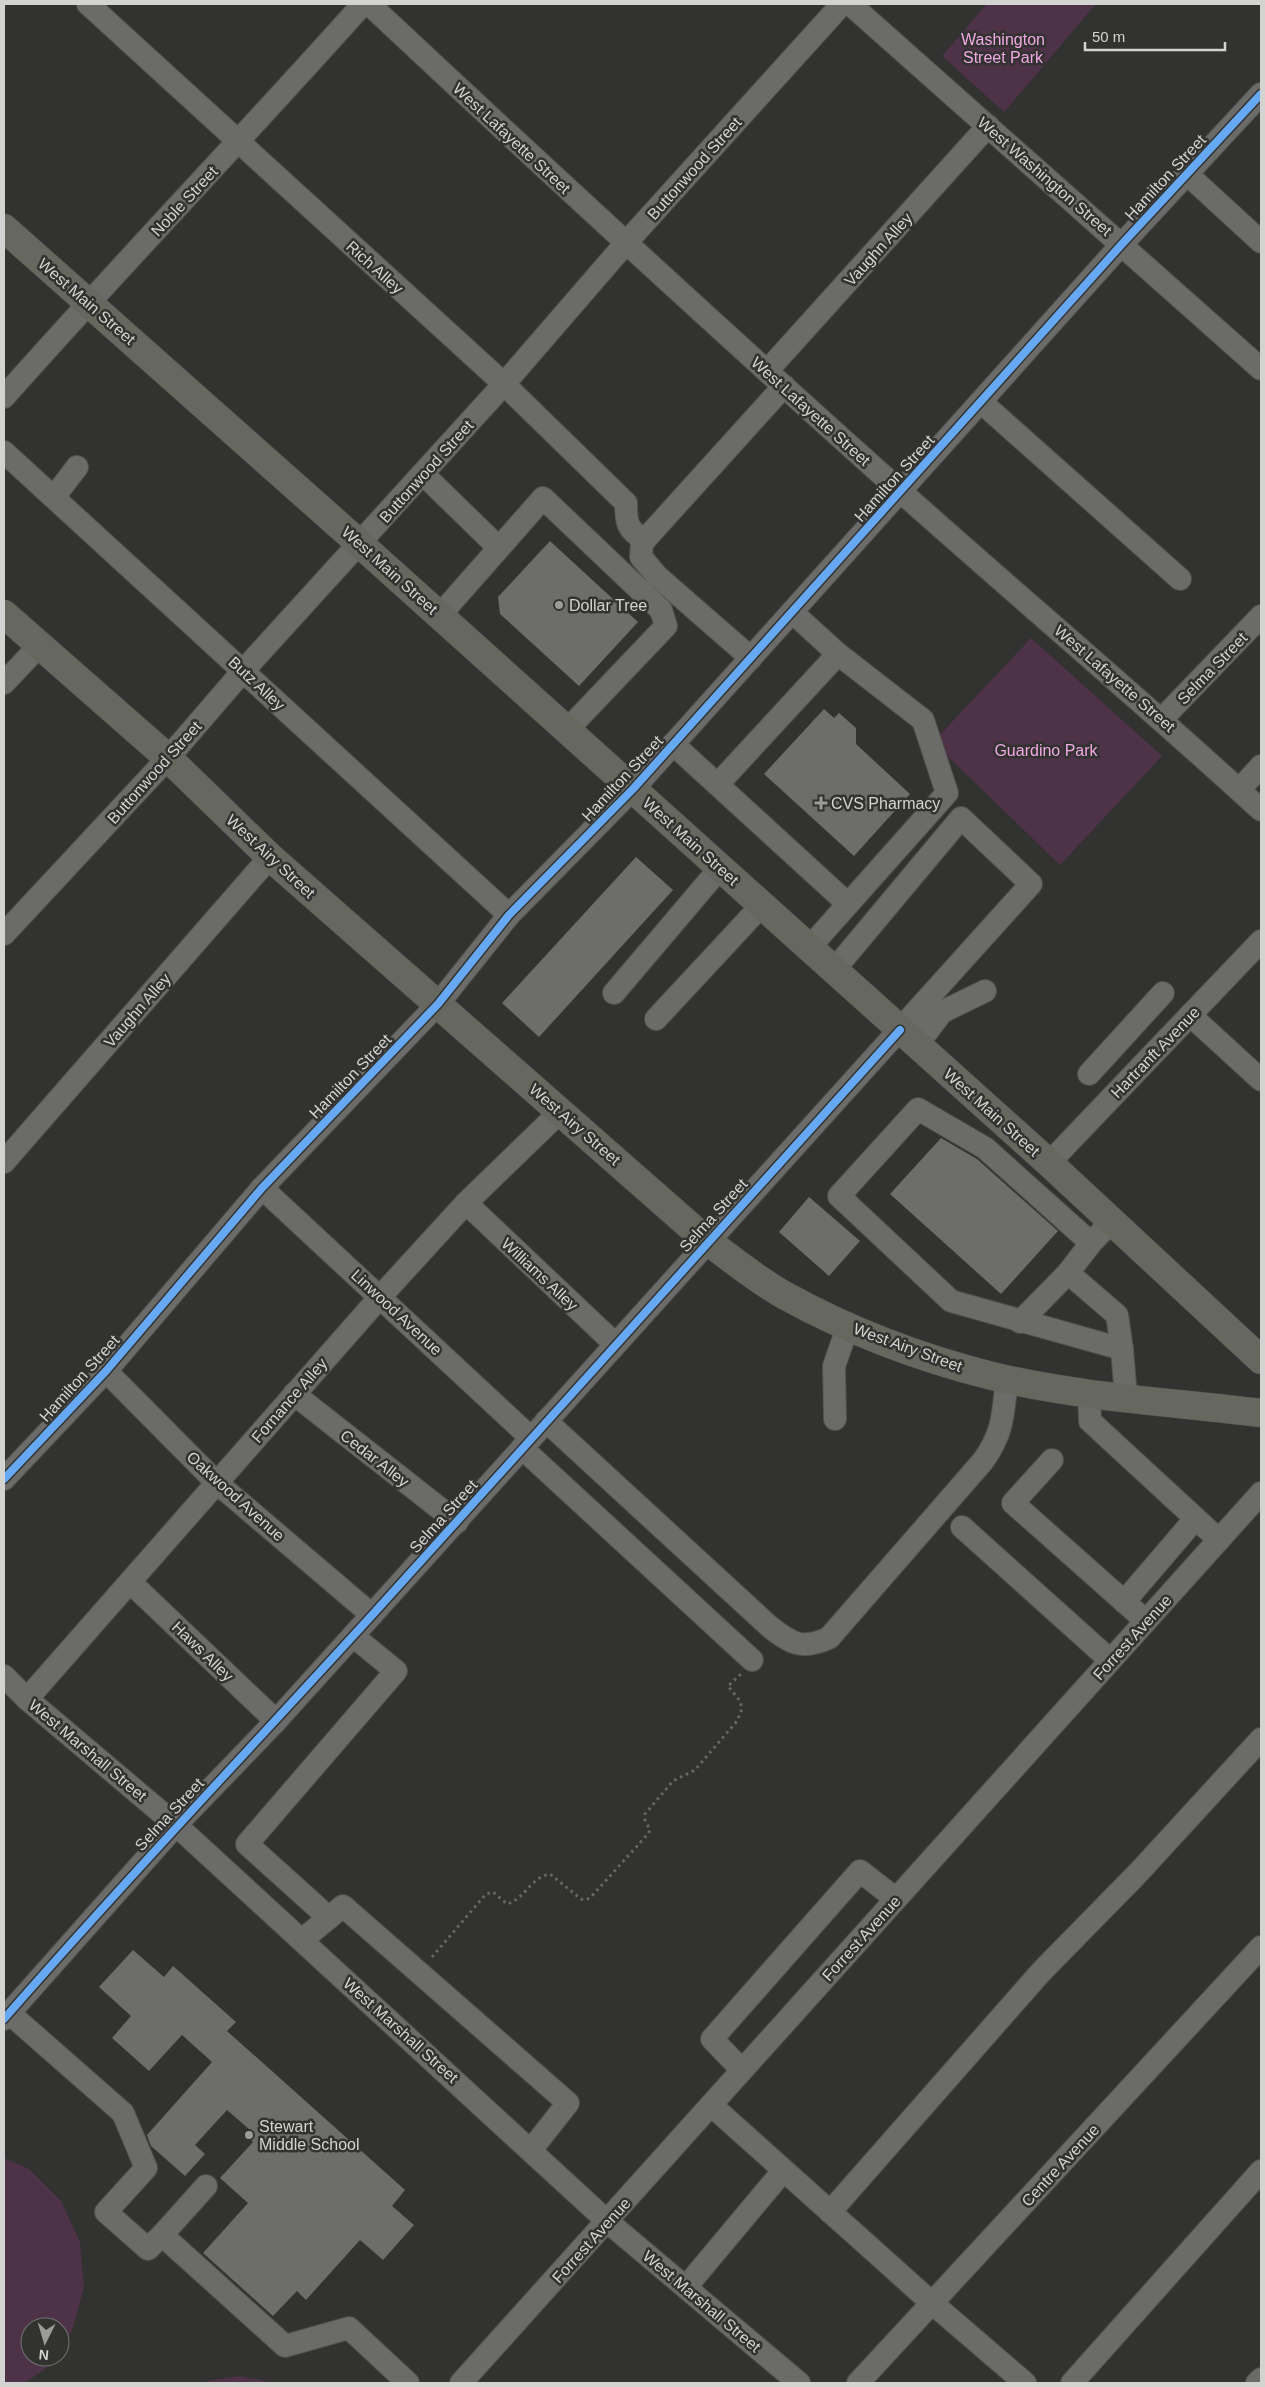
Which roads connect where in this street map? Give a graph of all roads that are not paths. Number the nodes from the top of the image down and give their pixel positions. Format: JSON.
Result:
{"nodes":[{"id":1,"x":88,"y":4,"type":"edge"},
{"id":2,"x":363,"y":4,"type":"edge"},
{"id":3,"x":369,"y":4,"type":"edge"},
{"id":4,"x":842,"y":4,"type":"edge"},
{"id":5,"x":850,"y":4,"type":"edge"},
{"id":6,"x":1259,"y":101,"type":"edge"},
{"id":7,"x":988,"y":126,"type":"junction"},
{"id":8,"x":238,"y":143,"type":"junction"},
{"id":9,"x":1187,"y":174,"type":"junction"},
{"id":10,"x":4,"y":228,"type":"edge"},
{"id":11,"x":1261,"y":242,"type":"edge"},
{"id":12,"x":625,"y":244,"type":"junction"},
{"id":13,"x":1122,"y":244,"type":"junction"},
{"id":14,"x":88,"y":302,"type":"junction"},
{"id":15,"x":1261,"y":369,"type":"edge"},
{"id":16,"x":767,"y":371,"type":"junction"},
{"id":17,"x":504,"y":384,"type":"junction"},
{"id":18,"x":784,"y":386,"type":"junction"},
{"id":19,"x":4,"y":397,"type":"edge"},
{"id":20,"x":980,"y":402,"type":"junction"},
{"id":21,"x":4,"y":452,"type":"edge"},
{"id":22,"x":77,"y":467,"type":"dead end"},
{"id":23,"x":423,"y":474,"type":"junction"},
{"id":24,"x":901,"y":492,"type":"junction"},
{"id":25,"x":54,"y":498,"type":"junction"},
{"id":26,"x":645,"y":540,"type":"junction"},
{"id":27,"x":360,"y":544,"type":"junction"},
{"id":28,"x":499,"y":548,"type":"junction"},
{"id":29,"x":1180,"y":579,"type":"dead end"},
{"id":30,"x":792,"y":612,"type":"junction"},
{"id":31,"x":4,"y":614,"type":"edge"},
{"id":32,"x":440,"y":615,"type":"junction"},
{"id":33,"x":1261,"y":616,"type":"edge"},
{"id":34,"x":40,"y":645,"type":"junction"},
{"id":35,"x":838,"y":654,"type":"junction"},
{"id":36,"x":751,"y":658,"type":"junction"},
{"id":37,"x":243,"y":671,"type":"junction"},
{"id":38,"x":4,"y":683,"type":"edge"},
{"id":39,"x":1162,"y":719,"type":"junction"},
{"id":40,"x":567,"y":730,"type":"junction"},
{"id":41,"x":673,"y":744,"type":"junction"},
{"id":42,"x":168,"y":758,"type":"junction"},
{"id":43,"x":1261,"y":766,"type":"edge"},
{"id":44,"x":718,"y":784,"type":"junction"},
{"id":45,"x":632,"y":789,"type":"junction"},
{"id":46,"x":1239,"y":790,"type":"junction"},
{"id":47,"x":1261,"y":810,"type":"edge"},
{"id":48,"x":270,"y":857,"type":"junction"},
{"id":49,"x":720,"y":868,"type":"junction"},
{"id":50,"x":848,"y":904,"type":"junction"},
{"id":51,"x":762,"y":905,"type":"junction"},
{"id":52,"x":509,"y":915,"type":"junction"},
{"id":53,"x":4,"y":934,"type":"edge"},
{"id":54,"x":1261,"y":941,"type":"edge"},
{"id":55,"x":809,"y":948,"type":"junction"},
{"id":56,"x":834,"y":970,"type":"junction"},
{"id":57,"x":985,"y":991,"type":"dead end"},
{"id":58,"x":614,"y":993,"type":"dead end"},
{"id":59,"x":1163,"y":993,"type":"dead end"},
{"id":60,"x":438,"y":1004,"type":"junction"},
{"id":61,"x":1190,"y":1016,"type":"junction"},
{"id":62,"x":656,"y":1020,"type":"dead end"},
{"id":63,"x":909,"y":1037,"type":"junction"},
{"id":64,"x":1112,"y":1048,"type":"junction"},
{"id":65,"x":1138,"y":1070,"type":"junction"},
{"id":66,"x":1089,"y":1074,"type":"dead end"},
{"id":67,"x":1261,"y":1080,"type":"edge"},
{"id":68,"x":561,"y":1111,"type":"junction"},
{"id":69,"x":4,"y":1162,"type":"edge"},
{"id":70,"x":1049,"y":1163,"type":"junction"},
{"id":71,"x":262,"y":1188,"type":"junction"},
{"id":72,"x":466,"y":1203,"type":"junction"},
{"id":73,"x":1112,"y":1222,"type":"junction"},
{"id":74,"x":707,"y":1241,"type":"junction"},
{"id":75,"x":1090,"y":1243,"type":"junction"},
{"id":76,"x":1068,"y":1273,"type":"junction"},
{"id":77,"x":380,"y":1297,"type":"junction"},
{"id":78,"x":1020,"y":1322,"type":"junction"},
{"id":79,"x":848,"y":1326,"type":"junction"},
{"id":80,"x":615,"y":1344,"type":"junction"},
{"id":81,"x":1122,"y":1350,"type":"junction"},
{"id":82,"x":1261,"y":1360,"type":"edge"},
{"id":83,"x":106,"y":1371,"type":"junction"},
{"id":84,"x":1007,"y":1378,"type":"junction"},
{"id":85,"x":1089,"y":1392,"type":"junction"},
{"id":86,"x":294,"y":1394,"type":"junction"},
{"id":87,"x":1126,"y":1397,"type":"junction"},
{"id":88,"x":1261,"y":1413,"type":"edge"},
{"id":89,"x":835,"y":1419,"type":"dead end"},
{"id":90,"x":546,"y":1421,"type":"junction"},
{"id":91,"x":526,"y":1443,"type":"junction"},
{"id":92,"x":1052,"y":1460,"type":"dead end"},
{"id":93,"x":4,"y":1479,"type":"edge"},
{"id":94,"x":217,"y":1483,"type":"junction"},
{"id":95,"x":1261,"y":1493,"type":"edge"},
{"id":96,"x":1195,"y":1519,"type":"junction"},
{"id":97,"x":457,"y":1522,"type":"junction"},
{"id":98,"x":962,"y":1527,"type":"dead end"},
{"id":99,"x":1219,"y":1540,"type":"junction"},
{"id":100,"x":130,"y":1582,"type":"junction"},
{"id":101,"x":1124,"y":1602,"type":"junction"},
{"id":102,"x":372,"y":1615,"type":"junction"},
{"id":103,"x":1146,"y":1621,"type":"junction"},
{"id":104,"x":353,"y":1636,"type":"junction"},
{"id":105,"x":752,"y":1660,"type":"road end"},
{"id":106,"x":1110,"y":1660,"type":"junction"},
{"id":107,"x":4,"y":1676,"type":"edge"},
{"id":108,"x":27,"y":1699,"type":"junction"},
{"id":109,"x":276,"y":1721,"type":"junction"},
{"id":110,"x":1261,"y":1739,"type":"edge"},
{"id":111,"x":176,"y":1825,"type":"junction"},
{"id":112,"x":896,"y":1899,"type":"junction"},
{"id":113,"x":329,"y":1918,"type":"junction"},
{"id":114,"x":302,"y":1940,"type":"junction"},
{"id":115,"x":1261,"y":1947,"type":"edge"},
{"id":116,"x":6,"y":2016,"type":"edge"},
{"id":117,"x":742,"y":2070,"type":"junction"},
{"id":118,"x":711,"y":2105,"type":"junction"},
{"id":119,"x":531,"y":2150,"type":"junction"},
{"id":120,"x":783,"y":2171,"type":"junction"},
{"id":121,"x":1261,"y":2171,"type":"edge"},
{"id":122,"x":206,"y":2186,"type":"dead end"},
{"id":123,"x":830,"y":2212,"type":"junction"},
{"id":124,"x":608,"y":2222,"type":"junction"},
{"id":125,"x":162,"y":2234,"type":"junction"},
{"id":126,"x":686,"y":2287,"type":"junction"},
{"id":127,"x":932,"y":2304,"type":"junction"},
{"id":128,"x":1261,"y":2379,"type":"edge"},
{"id":129,"x":408,"y":2383,"type":"edge"},
{"id":130,"x":461,"y":2383,"type":"edge"},
{"id":131,"x":799,"y":2383,"type":"edge"},
{"id":132,"x":858,"y":2383,"type":"edge"},
{"id":133,"x":1025,"y":2383,"type":"edge"},
{"id":134,"x":1072,"y":2383,"type":"edge"},
{"id":135,"x":1257,"y":2383,"type":"edge"}],
"edges":[{"from":1,"to":8,"type":"street","name":"Rich Alley"},
{"from":2,"to":8,"type":"street","name":"Noble Street"},
{"from":3,"to":12,"type":"street","name":"West Lafayette Street"},
{"from":4,"to":12,"type":"street","name":"Buttonwood Street"},
{"from":5,"to":7,"type":"street","name":"West Washington Street"},
{"from":6,"to":9,"type":"street","name":"Hamilton Street"},
{"from":7,"to":13,"type":"street","name":"West Washington Street"},
{"from":7,"to":16,"type":"street","name":"Vaughn Alley"},
{"from":8,"to":14,"type":"street","name":"Noble Street"},
{"from":8,"to":17,"type":"street","name":"Rich Alley"},
{"from":9,"to":11,"type":"street"},
{"from":9,"to":13,"type":"street","name":"Hamilton Street"},
{"from":10,"to":14,"type":"main road","name":"West Main Street"},
{"from":12,"to":16,"type":"street","name":"West Lafayette Street"},
{"from":12,"to":17,"type":"street","name":"Buttonwood Street"},
{"from":13,"to":15,"type":"street","name":"West Washington Street"},
{"from":13,"to":20,"type":"street","name":"Hamilton Street"},
{"from":14,"to":19,"type":"street","name":"Noble Street"},
{"from":14,"to":27,"type":"main road","name":"West Main Street"},
{"from":16,"to":18,"type":"street","name":"West Lafayette Street"},
{"from":17,"to":23,"type":"street","name":"Buttonwood Street"},
{"from":17,"to":26,"type":"street","name":"Rich Alley"},
{"from":18,"to":24,"type":"street","name":"West Lafayette Street"},
{"from":18,"to":26,"type":"street"},
{"from":20,"to":24,"type":"street","name":"Hamilton Street"},
{"from":20,"to":29,"type":"street"},
{"from":21,"to":25,"type":"street","name":"Butz Alley"},
{"from":22,"to":25,"type":"street"},
{"from":23,"to":27,"type":"street","name":"Buttonwood Street"},
{"from":23,"to":28,"type":"street"},
{"from":24,"to":30,"type":"street","name":"Hamilton Street"},
{"from":24,"to":39,"type":"street","name":"West Lafayette Street"},
{"from":25,"to":37,"type":"street","name":"Butz Alley"},
{"from":26,"to":36,"type":"street"},
{"from":27,"to":32,"type":"main road","name":"West Main Street"},
{"from":27,"to":37,"type":"street","name":"Buttonwood Street"},
{"from":28,"to":32,"type":"street"},
{"from":28,"to":40,"type":"street"},
{"from":30,"to":35,"type":"street"},
{"from":30,"to":36,"type":"street","name":"Hamilton Street"},
{"from":31,"to":34,"type":"main road","name":"West Airy Street"},
{"from":32,"to":40,"type":"main road","name":"West Main Street"},
{"from":33,"to":39,"type":"street","name":"Selma Street"},
{"from":34,"to":38,"type":"street"},
{"from":34,"to":42,"type":"main road","name":"West Airy Street"},
{"from":35,"to":44,"type":"street"},
{"from":35,"to":50,"type":"street"},
{"from":36,"to":41,"type":"street","name":"Hamilton Street"},
{"from":37,"to":42,"type":"street","name":"Buttonwood Street"},
{"from":37,"to":52,"type":"street","name":"Butz Alley"},
{"from":39,"to":46,"type":"street","name":"West Lafayette Street"},
{"from":40,"to":45,"type":"main road","name":"West Main Street"},
{"from":41,"to":44,"type":"street"},
{"from":41,"to":45,"type":"street","name":"Hamilton Street"},
{"from":42,"to":48,"type":"main road","name":"West Airy Street"},
{"from":42,"to":53,"type":"street","name":"Buttonwood Street"},
{"from":43,"to":46,"type":"street"},
{"from":44,"to":50,"type":"street"},
{"from":45,"to":49,"type":"main road","name":"West Main Street"},
{"from":45,"to":52,"type":"street","name":"Hamilton Street"},
{"from":46,"to":47,"type":"street","name":"West Lafayette Street"},
{"from":48,"to":60,"type":"main road","name":"West Airy Street"},
{"from":48,"to":69,"type":"street","name":"Vaughn Alley"},
{"from":49,"to":51,"type":"main road","name":"West Main Street"},
{"from":49,"to":58,"type":"street"},
{"from":50,"to":55,"type":"street"},
{"from":51,"to":55,"type":"main road","name":"West Main Street"},
{"from":51,"to":62,"type":"street"},
{"from":52,"to":60,"type":"street","name":"Hamilton Street"},
{"from":54,"to":61,"type":"street","name":"Hartranft Avenue"},
{"from":55,"to":56,"type":"main road","name":"West Main Street"},
{"from":56,"to":63,"type":"main road","name":"West Main Street"},
{"from":56,"to":63,"type":"street"},
{"from":57,"to":63,"type":"street"},
{"from":59,"to":64,"type":"street"},
{"from":60,"to":68,"type":"main road","name":"West Airy Street"},
{"from":60,"to":71,"type":"street","name":"Hamilton Street"},
{"from":61,"to":65,"type":"street","name":"Hartranft Avenue"},
{"from":61,"to":67,"type":"street"},
{"from":63,"to":70,"type":"main road","name":"West Main Street"},
{"from":63,"to":74,"type":"street","name":"Selma Street"},
{"from":64,"to":65,"type":"street"},
{"from":64,"to":66,"type":"street"},
{"from":65,"to":70,"type":"street","name":"Hartranft Avenue"},
{"from":68,"to":72,"type":"street","name":"Fornance Alley"},
{"from":68,"to":74,"type":"main road","name":"West Airy Street"},
{"from":70,"to":73,"type":"main road","name":"West Main Street"},
{"from":71,"to":77,"type":"street","name":"Linwood Avenue"},
{"from":71,"to":83,"type":"street","name":"Hamilton Street"},
{"from":72,"to":77,"type":"street","name":"Fornance Alley"},
{"from":72,"to":80,"type":"street","name":"Williams Alley"},
{"from":73,"to":75,"type":"street"},
{"from":73,"to":82,"type":"main road","name":"West Main Street"},
{"from":74,"to":79,"type":"main road","name":"West Airy Street"},
{"from":74,"to":80,"type":"street","name":"Selma Street"},
{"from":75,"to":76,"type":"street"},
{"from":75,"to":78,"type":"street"},
{"from":76,"to":78,"type":"street"},
{"from":76,"to":81,"type":"street"},
{"from":77,"to":86,"type":"street","name":"Fornance Alley"},
{"from":77,"to":91,"type":"street","name":"Linwood Avenue"},
{"from":78,"to":81,"type":"street"},
{"from":79,"to":84,"type":"main road","name":"West Airy Street"},
{"from":79,"to":89,"type":"street"},
{"from":80,"to":90,"type":"street","name":"Selma Street"},
{"from":81,"to":87,"type":"street"},
{"from":83,"to":93,"type":"street","name":"Hamilton Street"},
{"from":83,"to":94,"type":"street","name":"Oakwood Avenue"},
{"from":84,"to":85,"type":"main road","name":"West Airy Street"},
{"from":84,"to":90,"type":"street"},
{"from":85,"to":87,"type":"main road","name":"West Airy Street"},
{"from":85,"to":96,"type":"street"},
{"from":86,"to":94,"type":"street","name":"Fornance Alley"},
{"from":86,"to":97,"type":"street","name":"Cedar Alley"},
{"from":87,"to":88,"type":"main road","name":"West Airy Street"},
{"from":90,"to":91,"type":"street","name":"Selma Street"},
{"from":91,"to":97,"type":"street","name":"Selma Street"},
{"from":91,"to":105,"type":"street","name":"Linwood Avenue"},
{"from":92,"to":101,"type":"street"},
{"from":94,"to":100,"type":"street","name":"Fornance Alley"},
{"from":94,"to":102,"type":"street","name":"Oakwood Avenue"},
{"from":95,"to":99,"type":"street","name":"Forrest Avenue"},
{"from":96,"to":99,"type":"street"},
{"from":96,"to":101,"type":"street"},
{"from":97,"to":102,"type":"street","name":"Selma Street"},
{"from":98,"to":106,"type":"street"},
{"from":99,"to":103,"type":"street","name":"Forrest Avenue"},
{"from":100,"to":108,"type":"street","name":"Fornance Alley"},
{"from":100,"to":109,"type":"street","name":"Haws Alley"},
{"from":101,"to":103,"type":"street"},
{"from":102,"to":104,"type":"street","name":"Selma Street"},
{"from":103,"to":106,"type":"street","name":"Forrest Avenue"},
{"from":104,"to":109,"type":"street","name":"Selma Street"},
{"from":104,"to":113,"type":"street"},
{"from":106,"to":112,"type":"street","name":"Forrest Avenue"},
{"from":107,"to":108,"type":"street","name":"West Marshall Street"},
{"from":108,"to":111,"type":"street","name":"West Marshall Street"},
{"from":109,"to":111,"type":"street","name":"Selma Street"},
{"from":110,"to":123,"type":"street"},
{"from":111,"to":114,"type":"street","name":"West Marshall Street"},
{"from":111,"to":116,"type":"street","name":"Selma Street"},
{"from":112,"to":117,"type":"street","name":"Forrest Avenue"},
{"from":112,"to":117,"type":"street"},
{"from":113,"to":114,"type":"street"},
{"from":113,"to":119,"type":"street"},
{"from":114,"to":119,"type":"street","name":"West Marshall Street"},
{"from":115,"to":127,"type":"street","name":"Centre Avenue"},
{"from":116,"to":125,"type":"street"},
{"from":117,"to":118,"type":"street","name":"Forrest Avenue"},
{"from":118,"to":120,"type":"street"},
{"from":118,"to":124,"type":"street","name":"Forrest Avenue"},
{"from":119,"to":124,"type":"street","name":"West Marshall Street"},
{"from":120,"to":123,"type":"street"},
{"from":120,"to":126,"type":"street"},
{"from":121,"to":134,"type":"street"},
{"from":122,"to":125,"type":"street"},
{"from":123,"to":127,"type":"street"},
{"from":124,"to":126,"type":"street","name":"West Marshall Street"},
{"from":124,"to":130,"type":"street","name":"Forrest Avenue"},
{"from":125,"to":129,"type":"street"},
{"from":126,"to":131,"type":"street","name":"West Marshall Street"},
{"from":127,"to":132,"type":"street","name":"Centre Avenue"},
{"from":127,"to":133,"type":"street"},
{"from":128,"to":135,"type":"street"}]}
